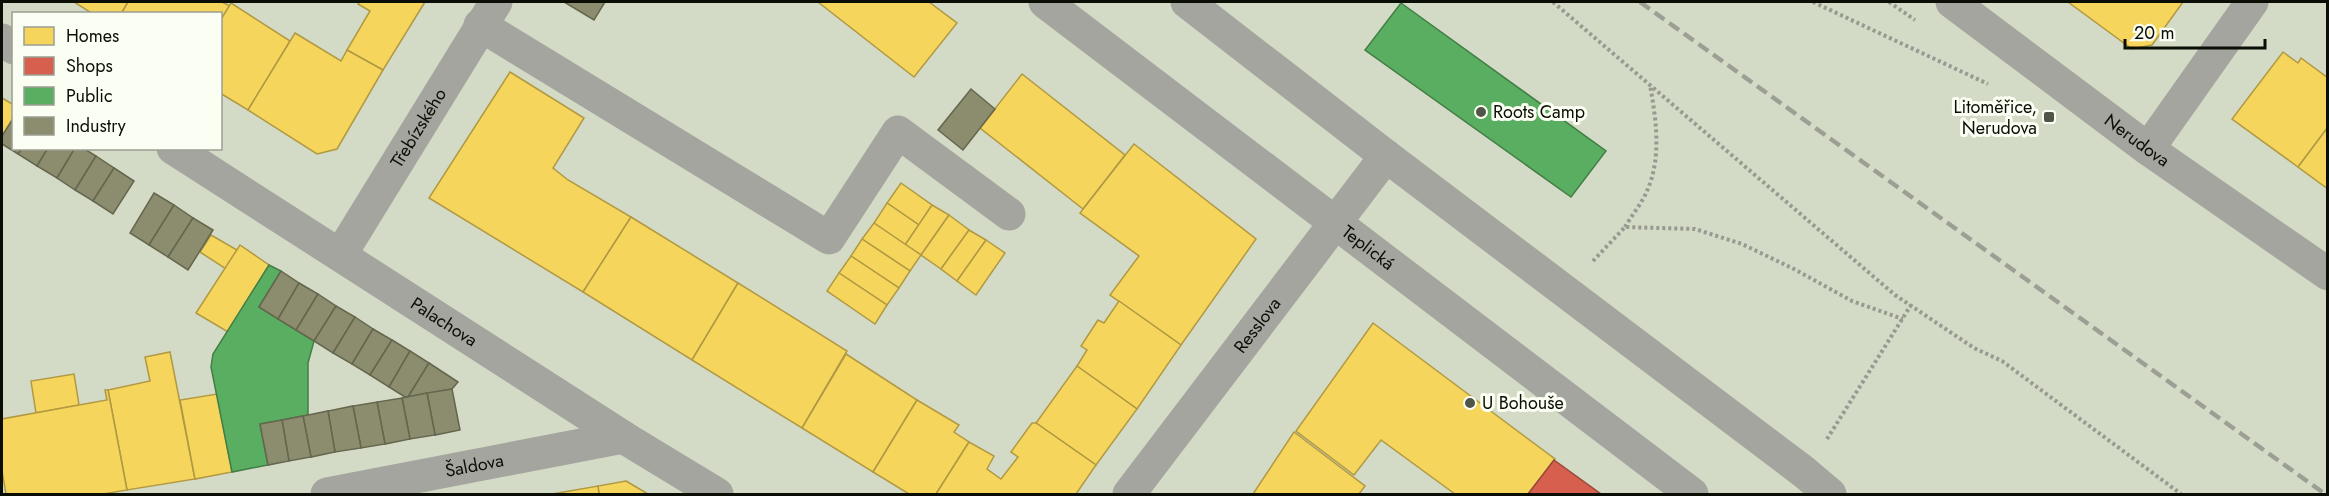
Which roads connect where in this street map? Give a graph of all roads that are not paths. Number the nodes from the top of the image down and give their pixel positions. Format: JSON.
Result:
{"nodes":[{"id":1,"x":1045,"y":2,"type":"edge"},
{"id":2,"x":1187,"y":2,"type":"edge"},
{"id":3,"x":1952,"y":2,"type":"edge"},
{"id":4,"x":2252,"y":2,"type":"edge"},
{"id":5,"x":488,"y":13,"type":"edge"},
{"id":6,"x":2148,"y":149,"type":"junction"},
{"id":7,"x":177,"y":150,"type":"edge"},
{"id":8,"x":1386,"y":156,"type":"junction"},
{"id":9,"x":1009,"y":214,"type":"dead end"},
{"id":10,"x":1334,"y":224,"type":"junction"},
{"id":11,"x":341,"y":254,"type":"junction"},
{"id":12,"x":2328,"y":274,"type":"edge"},
{"id":13,"x":623,"y":437,"type":"junction"},
{"id":14,"x":327,"y":495,"type":"edge"},
{"id":15,"x":717,"y":495,"type":"edge"},
{"id":16,"x":1129,"y":495,"type":"edge"},
{"id":17,"x":1692,"y":495,"type":"edge"},
{"id":18,"x":1830,"y":495,"type":"edge"}],
"edges":[{"from":1,"to":10,"type":"street","name":"Teplická"},
{"from":2,"to":8,"type":"street"},
{"from":3,"to":6,"type":"street","name":"Nerudova"},
{"from":4,"to":6,"type":"street"},
{"from":5,"to":9,"type":"street"},
{"from":5,"to":11,"type":"street","name":"Třebízského"},
{"from":6,"to":12,"type":"street","name":"Nerudova"},
{"from":7,"to":11,"type":"street","name":"Palachova"},
{"from":8,"to":10,"type":"street","name":"Resslova"},
{"from":8,"to":18,"type":"street"},
{"from":10,"to":16,"type":"street","name":"Resslova"},
{"from":10,"to":17,"type":"street","name":"Teplická"},
{"from":11,"to":13,"type":"street","name":"Palachova"},
{"from":13,"to":14,"type":"street","name":"Šaldova"},
{"from":13,"to":15,"type":"street","name":"Palachova"}]}
